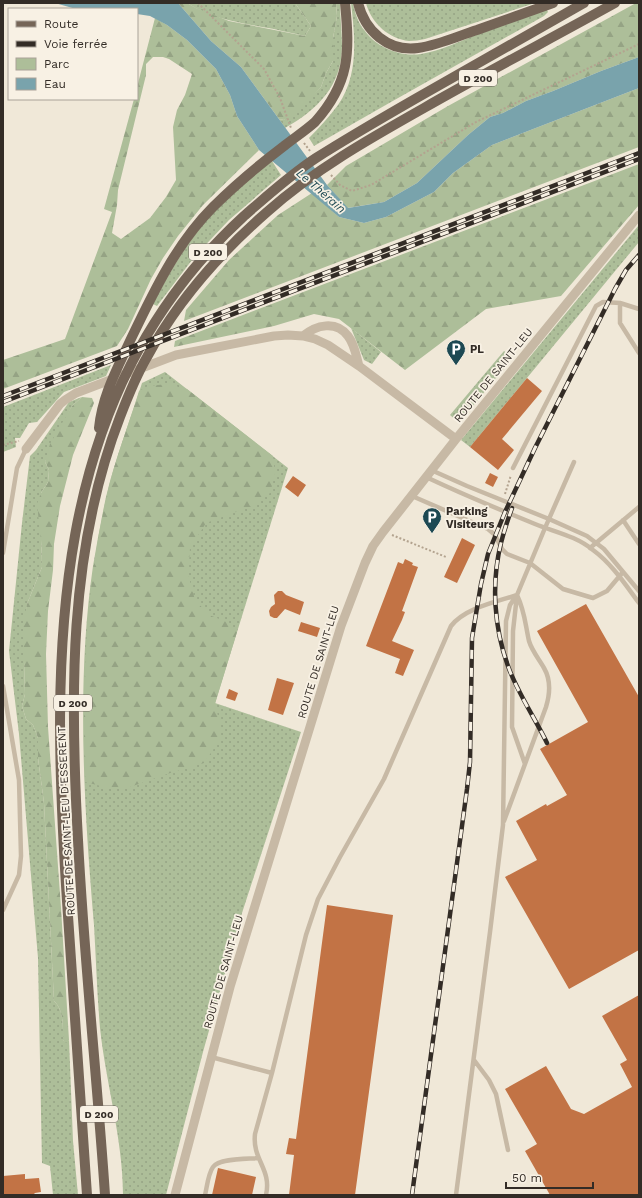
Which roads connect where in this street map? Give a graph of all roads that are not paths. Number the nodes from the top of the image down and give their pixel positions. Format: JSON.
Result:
{"nodes":[{"id":1,"x":345,"y":3,"type":"edge"},
{"id":2,"x":358,"y":3,"type":"edge"},
{"id":3,"x":553,"y":3,"type":"edge"},
{"id":4,"x":584,"y":3,"type":"edge"},
{"id":5,"x":615,"y":3,"type":"edge"},
{"id":6,"x":639,"y":215,"type":"edge"},
{"id":7,"x":620,"y":303,"type":"junction"},
{"id":8,"x":639,"y":308,"type":"edge"},
{"id":9,"x":302,"y":336,"type":"junction"},
{"id":10,"x":639,"y":353,"type":"edge"},
{"id":11,"x":359,"y":366,"type":"junction"},
{"id":12,"x":456,"y":439,"type":"junction"},
{"id":13,"x":28,"y":445,"type":"joint"},
{"id":14,"x":97,"y":446,"type":"junction"},
{"id":15,"x":574,"y":462,"type":"dead end"},
{"id":16,"x":513,"y":468,"type":"road end"},
{"id":17,"x":428,"y":474,"type":"junction"},
{"id":18,"x":412,"y":496,"type":"junction"},
{"id":19,"x":639,"y":507,"type":"edge"},
{"id":20,"x":549,"y":519,"type":"junction"},
{"id":21,"x":623,"y":520,"type":"junction"},
{"id":22,"x":545,"y":528,"type":"junction"},
{"id":23,"x":596,"y":542,"type":"junction"},
{"id":24,"x":639,"y":544,"type":"edge"},
{"id":25,"x":590,"y":548,"type":"junction"},
{"id":26,"x":3,"y":553,"type":"edge"},
{"id":27,"x":530,"y":563,"type":"junction"},
{"id":28,"x":623,"y":572,"type":"junction"},
{"id":29,"x":620,"y":576,"type":"junction"},
{"id":30,"x":639,"y":591,"type":"edge"},
{"id":31,"x":517,"y":595,"type":"junction"},
{"id":32,"x":639,"y":603,"type":"edge"},
{"id":33,"x":3,"y":686,"type":"edge"},
{"id":34,"x":525,"y":764,"type":"junction"},
{"id":35,"x":503,"y":825,"type":"junction"},
{"id":36,"x":3,"y":910,"type":"edge"},
{"id":37,"x":211,"y":1057,"type":"junction"},
{"id":38,"x":474,"y":1060,"type":"junction"},
{"id":39,"x":272,"y":1073,"type":"junction"},
{"id":40,"x":508,"y":1150,"type":"dead end"},
{"id":41,"x":258,"y":1158,"type":"junction"},
{"id":42,"x":87,"y":1195,"type":"edge"},
{"id":43,"x":105,"y":1195,"type":"edge"},
{"id":44,"x":175,"y":1195,"type":"edge"},
{"id":45,"x":205,"y":1195,"type":"edge"},
{"id":46,"x":266,"y":1195,"type":"edge"},
{"id":47,"x":456,"y":1195,"type":"edge"}],
"edges":[{"from":1,"to":14,"type":"main road"},
{"from":2,"to":3,"type":"main road"},
{"from":4,"to":14,"type":"main road","name":"ROUTE DE SAINT-LEU D'ESSERENT","number":"D 200"},
{"from":5,"to":43,"type":"main road","name":"ROUTE DE SAINT-LEU D'ESSERENT","number":"D 200"},
{"from":6,"to":12,"type":"street","name":"ROUTE DE SAINT-LEU"},
{"from":7,"to":8,"type":"lane"},
{"from":7,"to":10,"type":"lane"},
{"from":7,"to":16,"type":"lane"},
{"from":9,"to":11,"type":"street"},
{"from":9,"to":11,"type":"street"},
{"from":9,"to":13,"type":"street"},
{"from":11,"to":12,"type":"street"},
{"from":12,"to":17,"type":"street","name":"ROUTE DE SAINT-LEU"},
{"from":13,"to":26,"type":"lane"},
{"from":14,"to":42,"type":"main road","name":"ROUTE DE SAINT-LEU D'ESSERENT","number":"D 200"},
{"from":15,"to":20,"type":"lane"},
{"from":17,"to":18,"type":"street","name":"ROUTE DE SAINT-LEU"},
{"from":17,"to":20,"type":"lane"},
{"from":17,"to":22,"type":"lane"},
{"from":18,"to":27,"type":"lane"},
{"from":18,"to":37,"type":"street","name":"ROUTE DE SAINT-LEU"},
{"from":19,"to":21,"type":"lane"},
{"from":20,"to":22,"type":"lane"},
{"from":20,"to":23,"type":"lane"},
{"from":21,"to":23,"type":"lane"},
{"from":21,"to":24,"type":"lane"},
{"from":22,"to":25,"type":"lane"},
{"from":22,"to":27,"type":"lane"},
{"from":23,"to":25,"type":"lane"},
{"from":23,"to":28,"type":"lane"},
{"from":25,"to":29,"type":"lane"},
{"from":27,"to":29,"type":"lane"},
{"from":27,"to":31,"type":"lane"},
{"from":28,"to":29,"type":"lane"},
{"from":28,"to":30,"type":"lane"},
{"from":29,"to":32,"type":"lane"},
{"from":31,"to":34,"type":"lane"},
{"from":31,"to":34,"type":"lane"},
{"from":31,"to":35,"type":"lane"},
{"from":31,"to":39,"type":"lane"},
{"from":33,"to":36,"type":"lane"},
{"from":34,"to":35,"type":"lane"},
{"from":35,"to":38,"type":"lane"},
{"from":37,"to":39,"type":"lane"},
{"from":37,"to":44,"type":"street","name":"ROUTE DE SAINT-LEU"},
{"from":38,"to":40,"type":"lane"},
{"from":38,"to":47,"type":"lane"},
{"from":39,"to":41,"type":"lane"},
{"from":41,"to":45,"type":"lane"},
{"from":41,"to":46,"type":"lane"}]}
